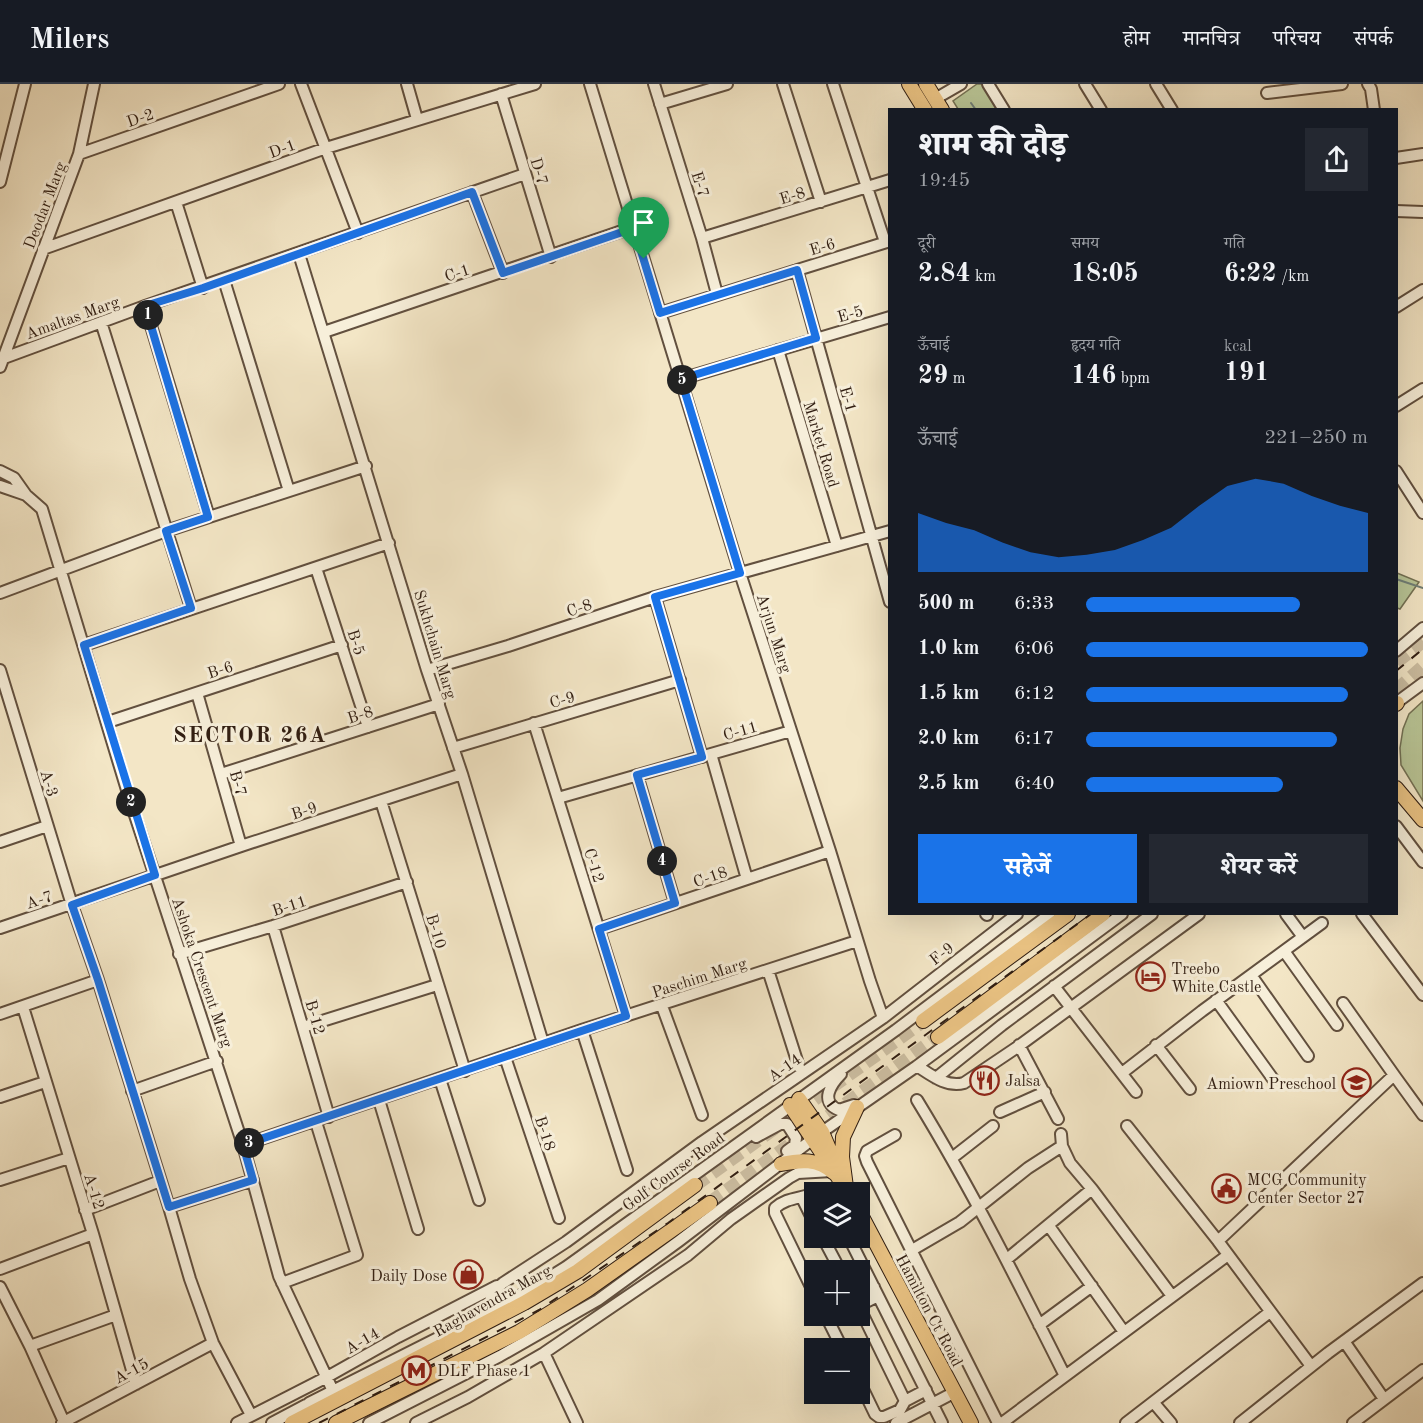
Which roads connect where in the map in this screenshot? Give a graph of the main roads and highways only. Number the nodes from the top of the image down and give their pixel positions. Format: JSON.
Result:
{"nodes":[{"id":1,"x":909,"y":84,"type":"edge"},
{"id":2,"x":926,"y":84,"type":"edge"},
{"id":3,"x":934,"y":106,"type":"edge"},
{"id":4,"x":1399,"y":791,"type":"edge"},
{"id":5,"x":1423,"y":820,"type":"edge"},
{"id":6,"x":1067,"y":915,"type":"edge"},
{"id":7,"x":1102,"y":915,"type":"edge"},
{"id":8,"x":923,"y":1021,"type":"tunnel mouth"},
{"id":9,"x":938,"y":1037,"type":"tunnel mouth"},
{"id":10,"x":794,"y":1102,"type":"road end"},
{"id":11,"x":862,"y":1104,"type":"road end"},
{"id":12,"x":781,"y":1164,"type":"road end"},
{"id":13,"x":840,"y":1182,"type":"edge"},
{"id":14,"x":842,"y":1182,"type":"edge"},
{"id":15,"x":847,"y":1182,"type":"edge"},
{"id":16,"x":695,"y":1185,"type":"tunnel mouth"},
{"id":17,"x":710,"y":1203,"type":"tunnel mouth"},
{"id":18,"x":870,"y":1233,"type":"edge"},
{"id":19,"x":294,"y":1422,"type":"edge"},
{"id":20,"x":336,"y":1423,"type":"edge"},
{"id":21,"x":971,"y":1423,"type":"edge"}],
"edges":[{"from":1,"to":3,"type":"main road"},
{"from":2,"to":3,"type":"main road"},
{"from":4,"to":5,"type":"main road"},
{"from":6,"to":8,"type":"main road"},
{"from":7,"to":9,"type":"main road"},
{"from":10,"to":14,"type":"main road"},
{"from":11,"to":15,"type":"main road"},
{"from":12,"to":13,"type":"main road"},
{"from":16,"to":19,"type":"main road","name":"Raghavendra Marg"},
{"from":17,"to":20,"type":"main road"},
{"from":18,"to":21,"type":"main road","name":"Hamilton Ct Road"}]}
